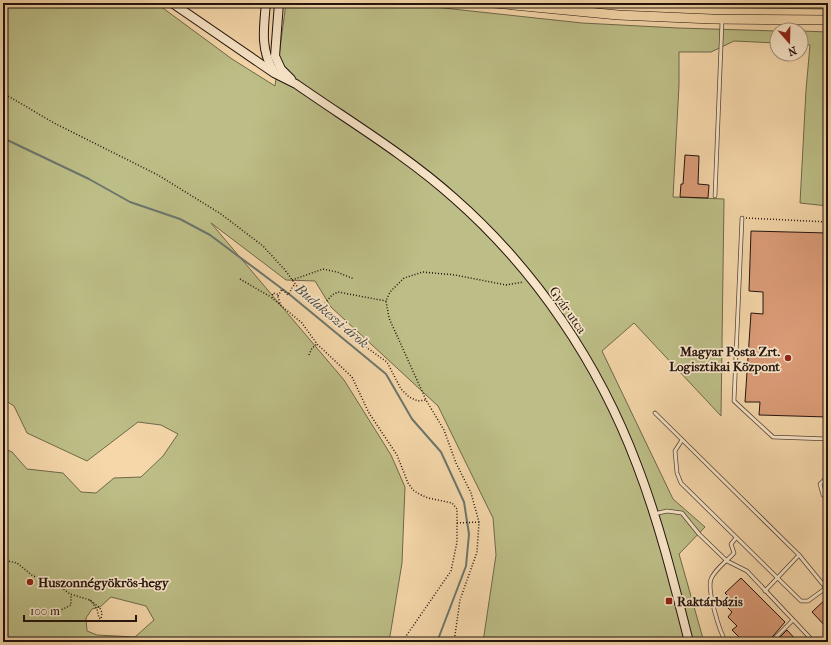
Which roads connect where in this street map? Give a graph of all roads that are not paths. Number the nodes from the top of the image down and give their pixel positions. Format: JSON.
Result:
{"nodes":[{"id":1,"x":172,"y":3,"type":"edge"},
{"id":2,"x":266,"y":3,"type":"edge"},
{"id":3,"x":494,"y":3,"type":"edge"},
{"id":4,"x":279,"y":4,"type":"edge"},
{"id":5,"x":723,"y":20,"type":"junction"},
{"id":6,"x":828,"y":20,"type":"edge"},
{"id":7,"x":274,"y":72,"type":"junction"},
{"id":8,"x":296,"y":84,"type":"junction"},
{"id":9,"x":715,"y":196,"type":"dead end"},
{"id":10,"x":742,"y":218,"type":"road end"},
{"id":11,"x":655,"y":413,"type":"dead end"},
{"id":12,"x":828,"y":439,"type":"edge"},
{"id":13,"x":682,"y":440,"type":"junction"},
{"id":14,"x":828,"y":476,"type":"edge"},
{"id":15,"x":828,"y":499,"type":"edge"},
{"id":16,"x":654,"y":514,"type":"junction"},
{"id":17,"x":736,"y":538,"type":"junction"},
{"id":18,"x":799,"y":556,"type":"junction"},
{"id":19,"x":727,"y":561,"type":"junction"},
{"id":20,"x":777,"y":578,"type":"junction"},
{"id":21,"x":827,"y":588,"type":"edge"},
{"id":22,"x":765,"y":590,"type":"junction"},
{"id":23,"x":793,"y":620,"type":"junction"},
{"id":24,"x":689,"y":642,"type":"edge"},
{"id":25,"x":726,"y":642,"type":"edge"},
{"id":26,"x":771,"y":642,"type":"edge"},
{"id":27,"x":814,"y":642,"type":"edge"}],
"edges":[{"from":1,"to":7,"type":"main road","name":"Gyár utca"},
{"from":2,"to":7,"type":"main road"},
{"from":3,"to":5,"type":"main road"},
{"from":4,"to":8,"type":"main road","name":"Gyár utca"},
{"from":5,"to":6,"type":"main road"},
{"from":5,"to":9,"type":"lane"},
{"from":7,"to":8,"type":"main road","name":"Gyár utca"},
{"from":8,"to":16,"type":"main road","name":"Gyár utca"},
{"from":10,"to":12,"type":"lane"},
{"from":11,"to":13,"type":"lane"},
{"from":13,"to":17,"type":"lane"},
{"from":13,"to":18,"type":"lane"},
{"from":14,"to":15,"type":"lane"},
{"from":16,"to":19,"type":"lane"},
{"from":16,"to":24,"type":"main road","name":"Gyár utca"},
{"from":17,"to":19,"type":"lane"},
{"from":17,"to":20,"type":"lane"},
{"from":18,"to":20,"type":"lane"},
{"from":18,"to":21,"type":"lane"},
{"from":19,"to":22,"type":"lane"},
{"from":19,"to":25,"type":"lane"},
{"from":20,"to":21,"type":"lane"},
{"from":20,"to":22,"type":"lane"},
{"from":22,"to":23,"type":"lane"},
{"from":23,"to":26,"type":"lane"},
{"from":23,"to":27,"type":"lane"}]}
